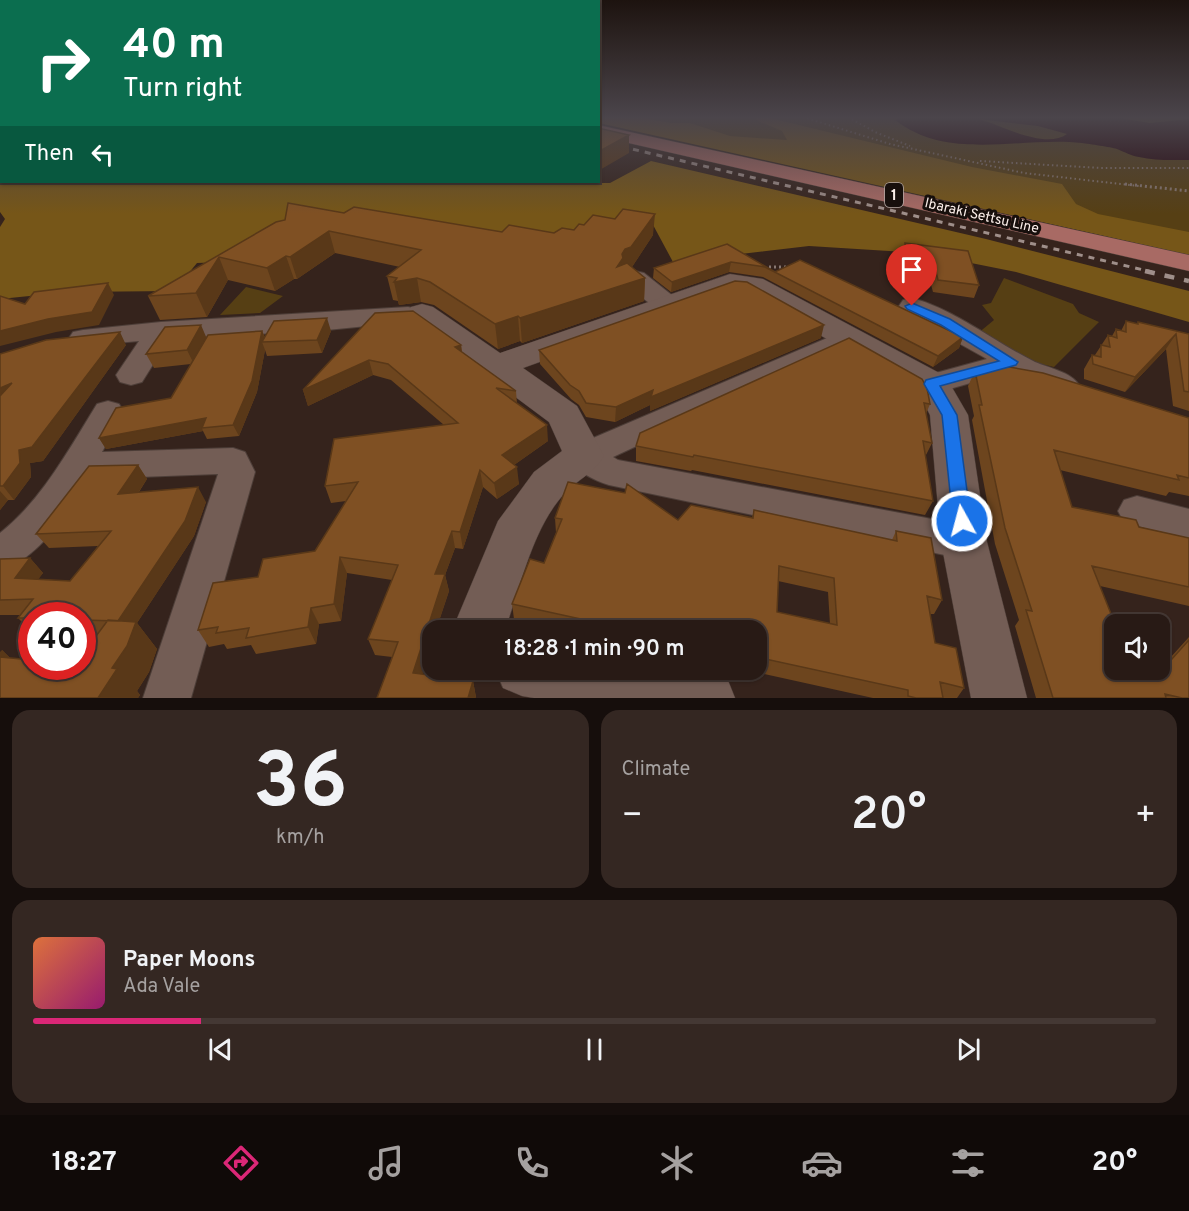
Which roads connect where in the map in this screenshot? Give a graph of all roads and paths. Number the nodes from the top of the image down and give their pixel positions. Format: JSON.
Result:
{"nodes":[{"id":1,"x":685,"y":150,"type":"edge"},
{"id":2,"x":921,"y":150,"type":"edge"},
{"id":3,"x":968,"y":160,"type":"junction"},
{"id":4,"x":1189,"y":168,"type":"edge"},
{"id":5,"x":1189,"y":191,"type":"edge"},
{"id":6,"x":1189,"y":263,"type":"edge"},
{"id":7,"x":765,"y":269,"type":"edge"},
{"id":8,"x":798,"y":270,"type":"edge"},
{"id":9,"x":635,"y":278,"type":"edge"},
{"id":10,"x":669,"y":305,"type":"junction"},
{"id":11,"x":912,"y":306,"type":"dead end"},
{"id":12,"x":422,"y":314,"type":"joint"},
{"id":13,"x":161,"y":330,"type":"junction"},
{"id":14,"x":846,"y":338,"type":"junction"},
{"id":15,"x":58,"y":343,"type":"edge"},
{"id":16,"x":1011,"y":362,"type":"junction"},
{"id":17,"x":497,"y":366,"type":"junction"},
{"id":18,"x":131,"y":375,"type":"dead end"},
{"id":19,"x":932,"y":384,"type":"junction"},
{"id":20,"x":1087,"y":393,"type":"edge"},
{"id":21,"x":108,"y":412,"type":"dead end"},
{"id":22,"x":584,"y":456,"type":"junction"},
{"id":23,"x":76,"y":465,"type":"junction"},
{"id":24,"x":1137,"y":511,"type":"dead end"},
{"id":25,"x":1189,"y":525,"type":"edge"},
{"id":26,"x":964,"y":542,"type":"junction"},
{"id":27,"x":0,"y":554,"type":"edge"},
{"id":28,"x":482,"y":620,"type":"edge"},
{"id":29,"x":590,"y":680,"type":"edge"},
{"id":30,"x":689,"y":696,"type":"edge"},
{"id":31,"x":167,"y":698,"type":"edge"},
{"id":32,"x":999,"y":698,"type":"edge"}],
"edges":[{"from":1,"to":6,"type":"main road","name":"Ibaraki Settsu Line","number":"1"},
{"from":2,"to":3,"type":"path"},
{"from":3,"to":4,"type":"path"},
{"from":3,"to":5,"type":"path"},
{"from":7,"to":8,"type":"path"},
{"from":9,"to":10,"type":"street"},
{"from":10,"to":14,"type":"street"},
{"from":10,"to":17,"type":"street"},
{"from":11,"to":16,"type":"street"},
{"from":12,"to":13,"type":"street"},
{"from":12,"to":17,"type":"street"},
{"from":13,"to":15,"type":"street"},
{"from":13,"to":18,"type":"street"},
{"from":14,"to":19,"type":"street"},
{"from":14,"to":22,"type":"street"},
{"from":16,"to":19,"type":"street"},
{"from":16,"to":20,"type":"street"},
{"from":17,"to":22,"type":"street"},
{"from":19,"to":26,"type":"street"},
{"from":21,"to":23,"type":"street"},
{"from":22,"to":26,"type":"street"},
{"from":22,"to":28,"type":"street"},
{"from":23,"to":27,"type":"street"},
{"from":23,"to":31,"type":"street"},
{"from":24,"to":25,"type":"street"},
{"from":26,"to":32,"type":"street"},
{"from":29,"to":30,"type":"street"}]}
